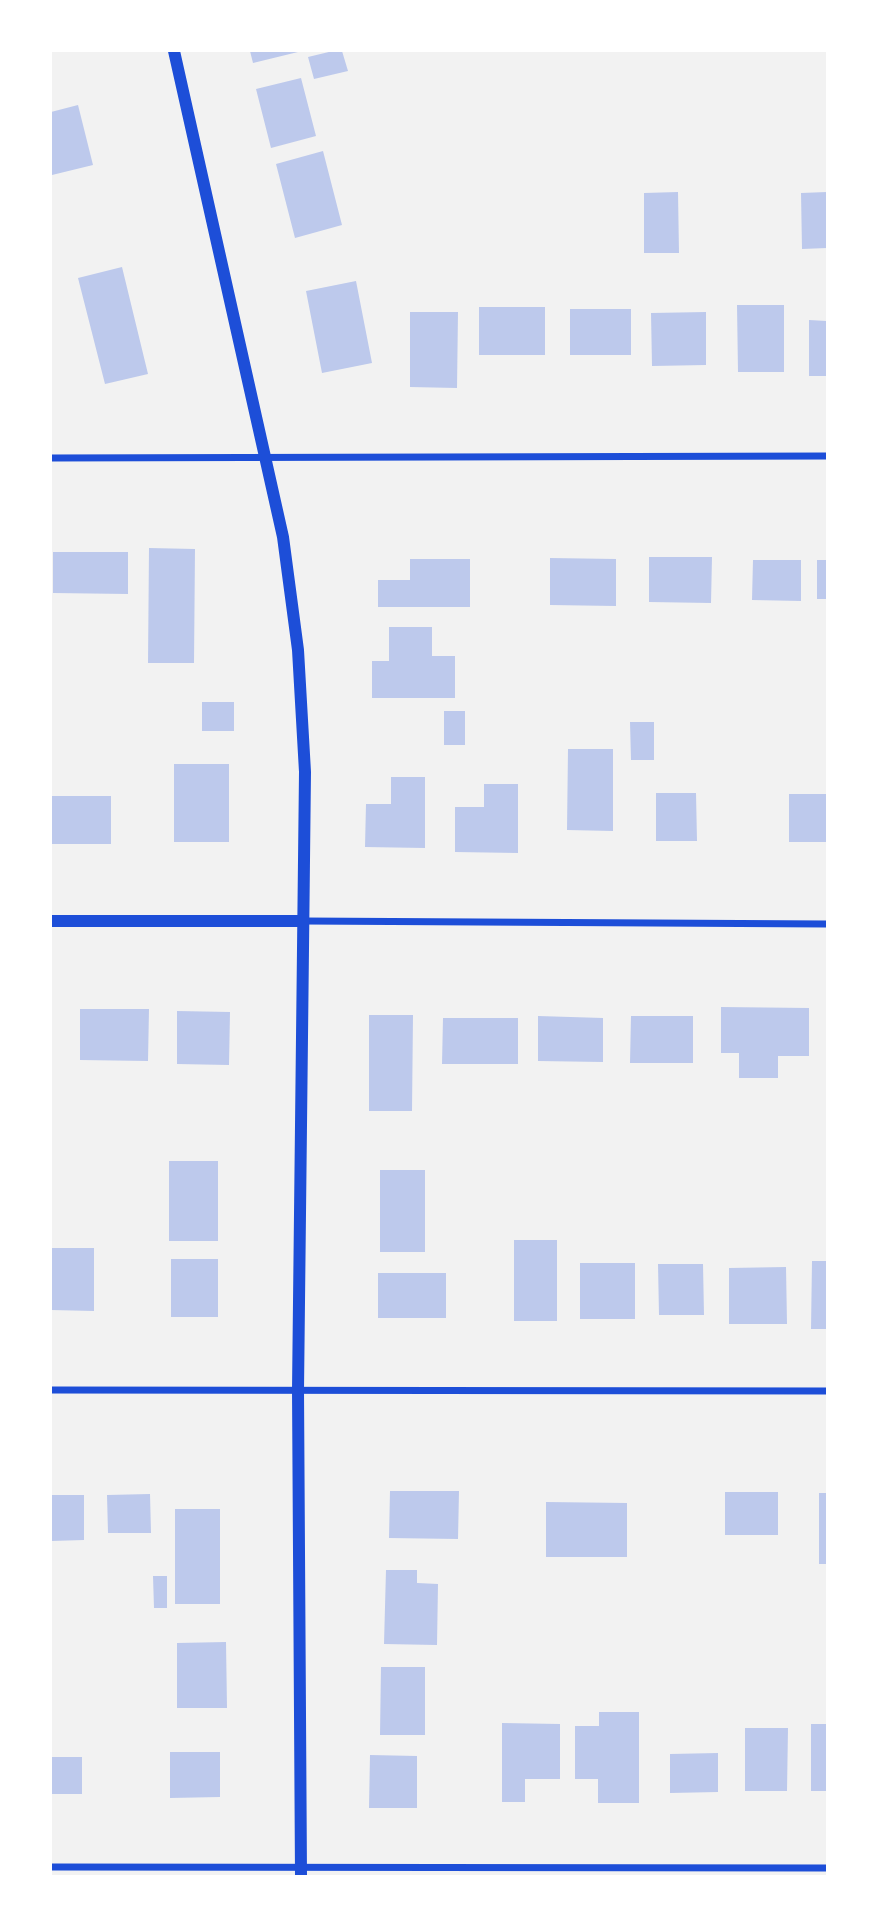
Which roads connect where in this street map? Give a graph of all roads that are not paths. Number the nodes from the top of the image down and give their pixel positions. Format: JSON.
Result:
{"nodes":[{"id":1,"x":174,"y":51,"type":"edge"},
{"id":2,"x":827,"y":456,"type":"edge"},
{"id":3,"x":51,"y":458,"type":"edge"},
{"id":4,"x":264,"y":458,"type":"junction"},
{"id":5,"x":51,"y":921,"type":"edge"},
{"id":6,"x":304,"y":921,"type":"junction"},
{"id":7,"x":827,"y":924,"type":"edge"},
{"id":8,"x":51,"y":1390,"type":"edge"},
{"id":9,"x":298,"y":1390,"type":"junction"},
{"id":10,"x":827,"y":1391,"type":"edge"},
{"id":11,"x":51,"y":1867,"type":"edge"},
{"id":12,"x":827,"y":1868,"type":"edge"},
{"id":13,"x":301,"y":1872,"type":"edge"}],
"edges":[{"from":1,"to":4,"type":"street"},
{"from":2,"to":4,"type":"street"},
{"from":3,"to":4,"type":"street"},
{"from":4,"to":6,"type":"street"},
{"from":5,"to":6,"type":"street"},
{"from":6,"to":7,"type":"street"},
{"from":6,"to":9,"type":"street"},
{"from":8,"to":9,"type":"street"},
{"from":9,"to":10,"type":"street"},
{"from":9,"to":13,"type":"street"},
{"from":11,"to":13,"type":"street"},
{"from":12,"to":13,"type":"street"}]}
